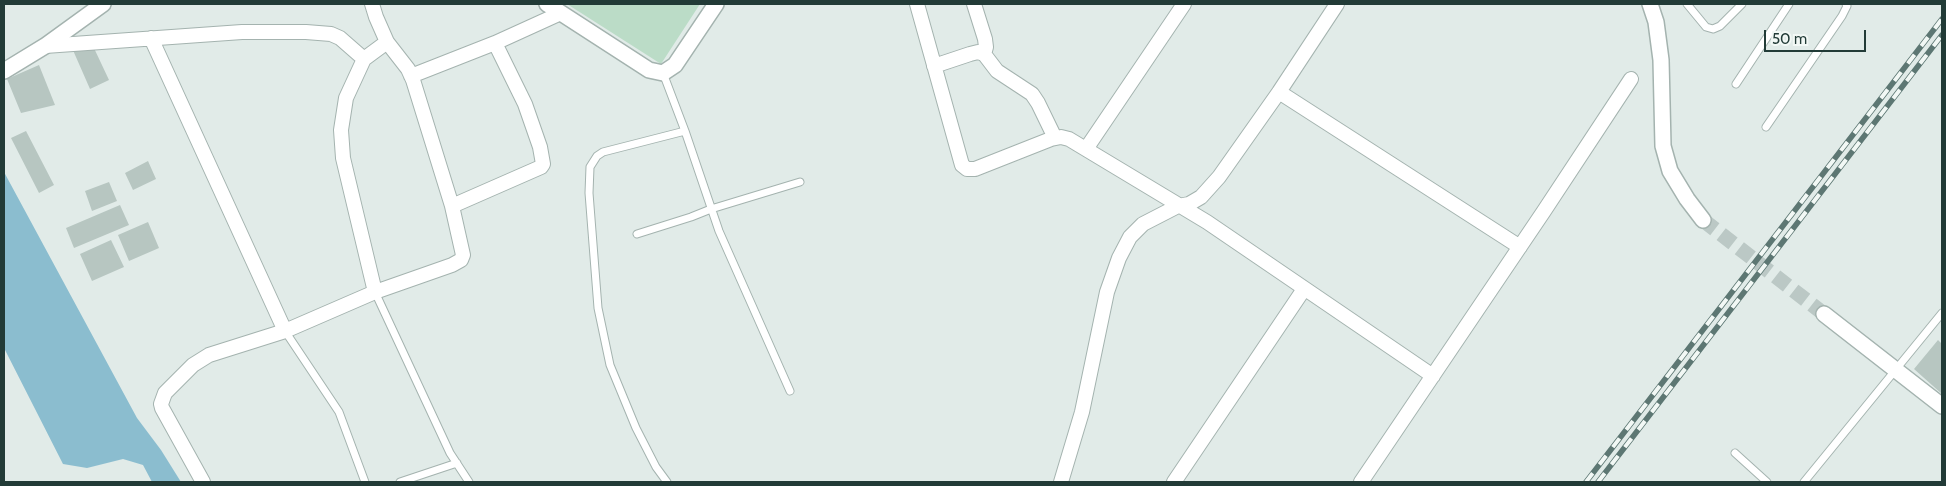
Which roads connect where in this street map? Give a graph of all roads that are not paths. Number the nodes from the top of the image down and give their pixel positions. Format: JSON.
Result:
{"nodes":[{"id":1,"x":102,"y":4,"type":"edge"},
{"id":2,"x":372,"y":4,"type":"edge"},
{"id":3,"x":547,"y":4,"type":"edge"},
{"id":4,"x":716,"y":4,"type":"edge"},
{"id":5,"x":917,"y":4,"type":"edge"},
{"id":6,"x":974,"y":4,"type":"edge"},
{"id":7,"x":1184,"y":4,"type":"edge"},
{"id":8,"x":1337,"y":4,"type":"edge"},
{"id":9,"x":1650,"y":4,"type":"edge"},
{"id":10,"x":1688,"y":4,"type":"edge"},
{"id":11,"x":1741,"y":4,"type":"edge"},
{"id":12,"x":1789,"y":4,"type":"edge"},
{"id":13,"x":1847,"y":4,"type":"edge"},
{"id":14,"x":561,"y":12,"type":"junction"},
{"id":15,"x":151,"y":38,"type":"junction"},
{"id":16,"x":388,"y":42,"type":"junction"},
{"id":17,"x":495,"y":43,"type":"junction"},
{"id":18,"x":45,"y":46,"type":"junction"},
{"id":19,"x":984,"y":54,"type":"junction"},
{"id":20,"x":364,"y":59,"type":"junction"},
{"id":21,"x":934,"y":66,"type":"junction"},
{"id":22,"x":4,"y":71,"type":"edge"},
{"id":23,"x":663,"y":73,"type":"junction"},
{"id":24,"x":411,"y":76,"type":"junction"},
{"id":25,"x":1631,"y":79,"type":"dead end"},
{"id":26,"x":1736,"y":84,"type":"dead end"},
{"id":27,"x":1279,"y":92,"type":"junction"},
{"id":28,"x":1766,"y":127,"type":"dead end"},
{"id":29,"x":685,"y":131,"type":"junction"},
{"id":30,"x":1055,"y":138,"type":"junction"},
{"id":31,"x":1086,"y":149,"type":"junction"},
{"id":32,"x":800,"y":182,"type":"dead end"},
{"id":33,"x":452,"y":206,"type":"junction"},
{"id":34,"x":1178,"y":206,"type":"junction"},
{"id":35,"x":711,"y":208,"type":"junction"},
{"id":36,"x":1703,"y":220,"type":"tunnel mouth"},
{"id":37,"x":637,"y":234,"type":"dead end"},
{"id":38,"x":1520,"y":247,"type":"junction"},
{"id":39,"x":1304,"y":289,"type":"junction"},
{"id":40,"x":375,"y":292,"type":"junction"},
{"id":41,"x":1942,"y":313,"type":"edge"},
{"id":42,"x":1824,"y":314,"type":"tunnel mouth"},
{"id":43,"x":285,"y":331,"type":"junction"},
{"id":44,"x":1896,"y":368,"type":"junction"},
{"id":45,"x":1433,"y":376,"type":"junction"},
{"id":46,"x":790,"y":391,"type":"dead end"},
{"id":47,"x":1942,"y":406,"type":"edge"},
{"id":48,"x":1735,"y":454,"type":"dead end"},
{"id":49,"x":457,"y":463,"type":"junction"},
{"id":50,"x":203,"y":482,"type":"edge"},
{"id":51,"x":365,"y":482,"type":"edge"},
{"id":52,"x":400,"y":482,"type":"edge"},
{"id":53,"x":469,"y":482,"type":"edge"},
{"id":54,"x":667,"y":482,"type":"edge"},
{"id":55,"x":1061,"y":482,"type":"edge"},
{"id":56,"x":1174,"y":482,"type":"edge"},
{"id":57,"x":1361,"y":482,"type":"edge"},
{"id":58,"x":1767,"y":482,"type":"edge"},
{"id":59,"x":1804,"y":482,"type":"edge"}],
"edges":[{"from":1,"to":18,"type":"street"},
{"from":2,"to":16,"type":"street"},
{"from":3,"to":14,"type":"street"},
{"from":4,"to":23,"type":"street"},
{"from":5,"to":21,"type":"street"},
{"from":6,"to":19,"type":"street"},
{"from":7,"to":31,"type":"street"},
{"from":8,"to":27,"type":"street"},
{"from":9,"to":36,"type":"street"},
{"from":10,"to":11,"type":"lane"},
{"from":12,"to":26,"type":"lane"},
{"from":13,"to":28,"type":"lane"},
{"from":14,"to":17,"type":"street"},
{"from":14,"to":23,"type":"street"},
{"from":15,"to":18,"type":"street"},
{"from":15,"to":20,"type":"street"},
{"from":15,"to":43,"type":"street"},
{"from":16,"to":20,"type":"street"},
{"from":16,"to":24,"type":"street"},
{"from":17,"to":24,"type":"street"},
{"from":17,"to":33,"type":"street"},
{"from":18,"to":22,"type":"street"},
{"from":19,"to":21,"type":"street"},
{"from":19,"to":30,"type":"street"},
{"from":20,"to":40,"type":"street"},
{"from":21,"to":30,"type":"street"},
{"from":23,"to":29,"type":"lane"},
{"from":24,"to":33,"type":"street"},
{"from":25,"to":38,"type":"street"},
{"from":27,"to":34,"type":"street"},
{"from":27,"to":38,"type":"street"},
{"from":29,"to":35,"type":"lane"},
{"from":29,"to":54,"type":"lane"},
{"from":30,"to":31,"type":"street"},
{"from":31,"to":34,"type":"street"},
{"from":32,"to":35,"type":"lane"},
{"from":33,"to":40,"type":"street"},
{"from":34,"to":39,"type":"street"},
{"from":34,"to":55,"type":"street"},
{"from":35,"to":37,"type":"lane"},
{"from":35,"to":46,"type":"lane"},
{"from":38,"to":45,"type":"street"},
{"from":39,"to":45,"type":"street"},
{"from":39,"to":56,"type":"street"},
{"from":40,"to":43,"type":"street"},
{"from":40,"to":49,"type":"lane"},
{"from":41,"to":44,"type":"lane"},
{"from":42,"to":44,"type":"street"},
{"from":43,"to":50,"type":"street"},
{"from":43,"to":51,"type":"lane"},
{"from":44,"to":47,"type":"street"},
{"from":44,"to":59,"type":"lane"},
{"from":45,"to":57,"type":"street"},
{"from":48,"to":58,"type":"lane"},
{"from":49,"to":52,"type":"lane"},
{"from":49,"to":53,"type":"lane"}]}
